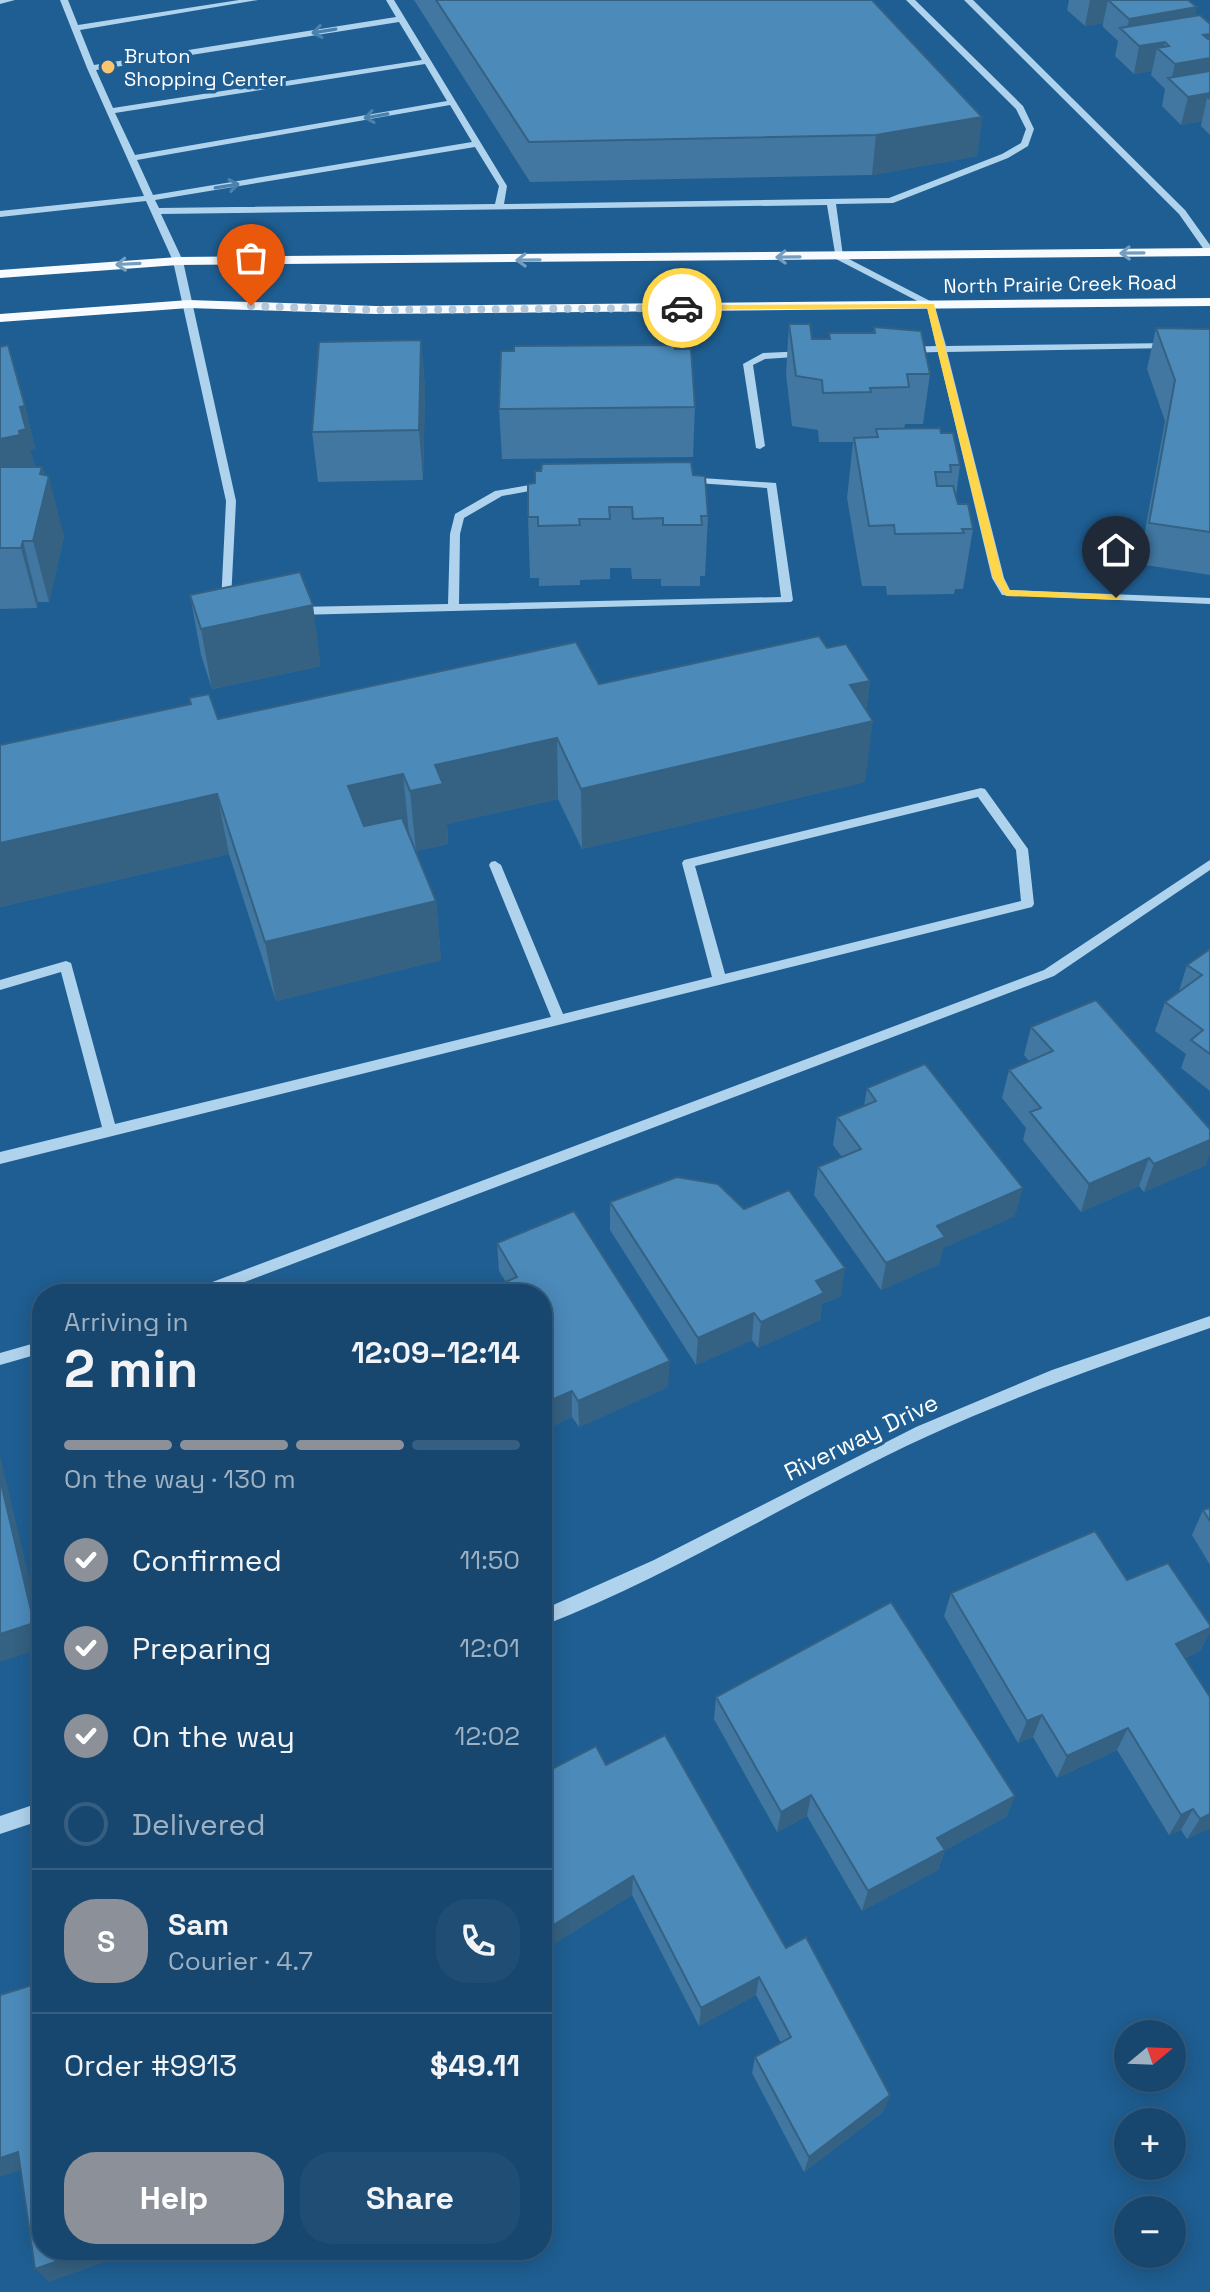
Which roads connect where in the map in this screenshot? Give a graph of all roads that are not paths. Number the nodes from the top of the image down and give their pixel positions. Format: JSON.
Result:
{"nodes":[{"id":1,"x":11,"y":0,"type":"edge"},
{"id":2,"x":64,"y":0,"type":"edge"},
{"id":3,"x":254,"y":0,"type":"edge"},
{"id":4,"x":390,"y":0,"type":"edge"},
{"id":5,"x":910,"y":0,"type":"edge"},
{"id":6,"x":968,"y":0,"type":"edge"},
{"id":7,"x":0,"y":2,"type":"edge"},
{"id":8,"x":401,"y":19,"type":"junction"},
{"id":9,"x":74,"y":28,"type":"junction"},
{"id":10,"x":429,"y":61,"type":"junction"},
{"id":11,"x":91,"y":68,"type":"junction"},
{"id":12,"x":453,"y":102,"type":"junction"},
{"id":13,"x":110,"y":111,"type":"junction"},
{"id":14,"x":478,"y":144,"type":"junction"},
{"id":15,"x":133,"y":158,"type":"junction"},
{"id":16,"x":150,"y":198,"type":"junction"},
{"id":17,"x":831,"y":204,"type":"junction"},
{"id":18,"x":499,"y":208,"type":"junction"},
{"id":19,"x":156,"y":211,"type":"junction"},
{"id":20,"x":0,"y":214,"type":"edge"},
{"id":21,"x":1210,"y":252,"type":"edge"},
{"id":22,"x":839,"y":257,"type":"junction"},
{"id":23,"x":178,"y":261,"type":"junction"},
{"id":24,"x":0,"y":274,"type":"edge"},
{"id":25,"x":1210,"y":302,"type":"edge"},
{"id":26,"x":189,"y":304,"type":"junction"},
{"id":27,"x":931,"y":305,"type":"junction"},
{"id":28,"x":0,"y":318,"type":"edge"},
{"id":29,"x":1178,"y":345,"type":"edge"},
{"id":30,"x":941,"y":349,"type":"junction"},
{"id":31,"x":896,"y":351,"type":"edge"},
{"id":32,"x":822,"y":354,"type":"edge"},
{"id":33,"x":760,"y":446,"type":"dead end"},
{"id":34,"x":667,"y":479,"type":"edge"},
{"id":35,"x":559,"y":485,"type":"edge"},
{"id":36,"x":1210,"y":601,"type":"edge"},
{"id":37,"x":238,"y":604,"type":"edge"},
{"id":38,"x":453,"y":607,"type":"junction"},
{"id":39,"x":289,"y":611,"type":"edge"},
{"id":40,"x":1210,"y":864,"type":"edge"},
{"id":41,"x":495,"y":865,"type":"dead end"},
{"id":42,"x":720,"y":981,"type":"junction"},
{"id":43,"x":0,"y":985,"type":"edge"},
{"id":44,"x":559,"y":1020,"type":"junction"},
{"id":45,"x":110,"y":1131,"type":"junction"},
{"id":46,"x":0,"y":1158,"type":"edge"},
{"id":47,"x":223,"y":1284,"type":"edge"},
{"id":48,"x":1210,"y":1322,"type":"edge"},
{"id":49,"x":32,"y":1350,"type":"edge"},
{"id":50,"x":0,"y":1359,"type":"edge"},
{"id":51,"x":552,"y":1614,"type":"edge"},
{"id":52,"x":32,"y":1814,"type":"edge"},
{"id":53,"x":0,"y":1825,"type":"edge"}],
"edges":[{"from":1,"to":7,"type":"street"},
{"from":2,"to":9,"type":"street"},
{"from":3,"to":9,"type":"street"},
{"from":4,"to":8,"type":"street"},
{"from":5,"to":17,"type":"street"},
{"from":6,"to":21,"type":"street"},
{"from":8,"to":10,"type":"street"},
{"from":8,"to":11,"type":"street","one_way":true},
{"from":9,"to":11,"type":"street"},
{"from":10,"to":12,"type":"street"},
{"from":10,"to":13,"type":"street"},
{"from":11,"to":13,"type":"street"},
{"from":12,"to":14,"type":"street"},
{"from":12,"to":15,"type":"street","one_way":true},
{"from":13,"to":15,"type":"street"},
{"from":16,"to":14,"type":"street","one_way":true},
{"from":14,"to":18,"type":"street"},
{"from":15,"to":16,"type":"street"},
{"from":16,"to":19,"type":"street"},
{"from":16,"to":20,"type":"street"},
{"from":17,"to":18,"type":"street"},
{"from":17,"to":22,"type":"street"},
{"from":18,"to":19,"type":"street"},
{"from":19,"to":23,"type":"street"},
{"from":21,"to":22,"type":"main road","name":"North Prairie Creek Road","one_way":true},
{"from":22,"to":23,"type":"main road","name":"North Prairie Creek Road","one_way":true},
{"from":22,"to":27,"type":"street"},
{"from":23,"to":24,"type":"main road","name":"North Prairie Creek Road","one_way":true},
{"from":23,"to":26,"type":"street"},
{"from":25,"to":27,"type":"main road","name":"North Prairie Creek Road"},
{"from":26,"to":27,"type":"main road","name":"North Prairie Creek Road"},
{"from":26,"to":28,"type":"main road","name":"North Prairie Creek Road"},
{"from":26,"to":37,"type":"street"},
{"from":27,"to":30,"type":"street"},
{"from":29,"to":30,"type":"street"},
{"from":30,"to":31,"type":"street"},
{"from":30,"to":36,"type":"street"},
{"from":32,"to":33,"type":"street"},
{"from":34,"to":38,"type":"street"},
{"from":35,"to":38,"type":"street"},
{"from":38,"to":39,"type":"street"},
{"from":40,"to":47,"type":"street"},
{"from":41,"to":44,"type":"street"},
{"from":42,"to":42,"type":"street"},
{"from":42,"to":44,"type":"street"},
{"from":43,"to":45,"type":"street"},
{"from":44,"to":45,"type":"street"},
{"from":45,"to":46,"type":"street"},
{"from":48,"to":51,"type":"street","name":"Riverway Drive"},
{"from":49,"to":50,"type":"street"},
{"from":52,"to":53,"type":"street"}]}
